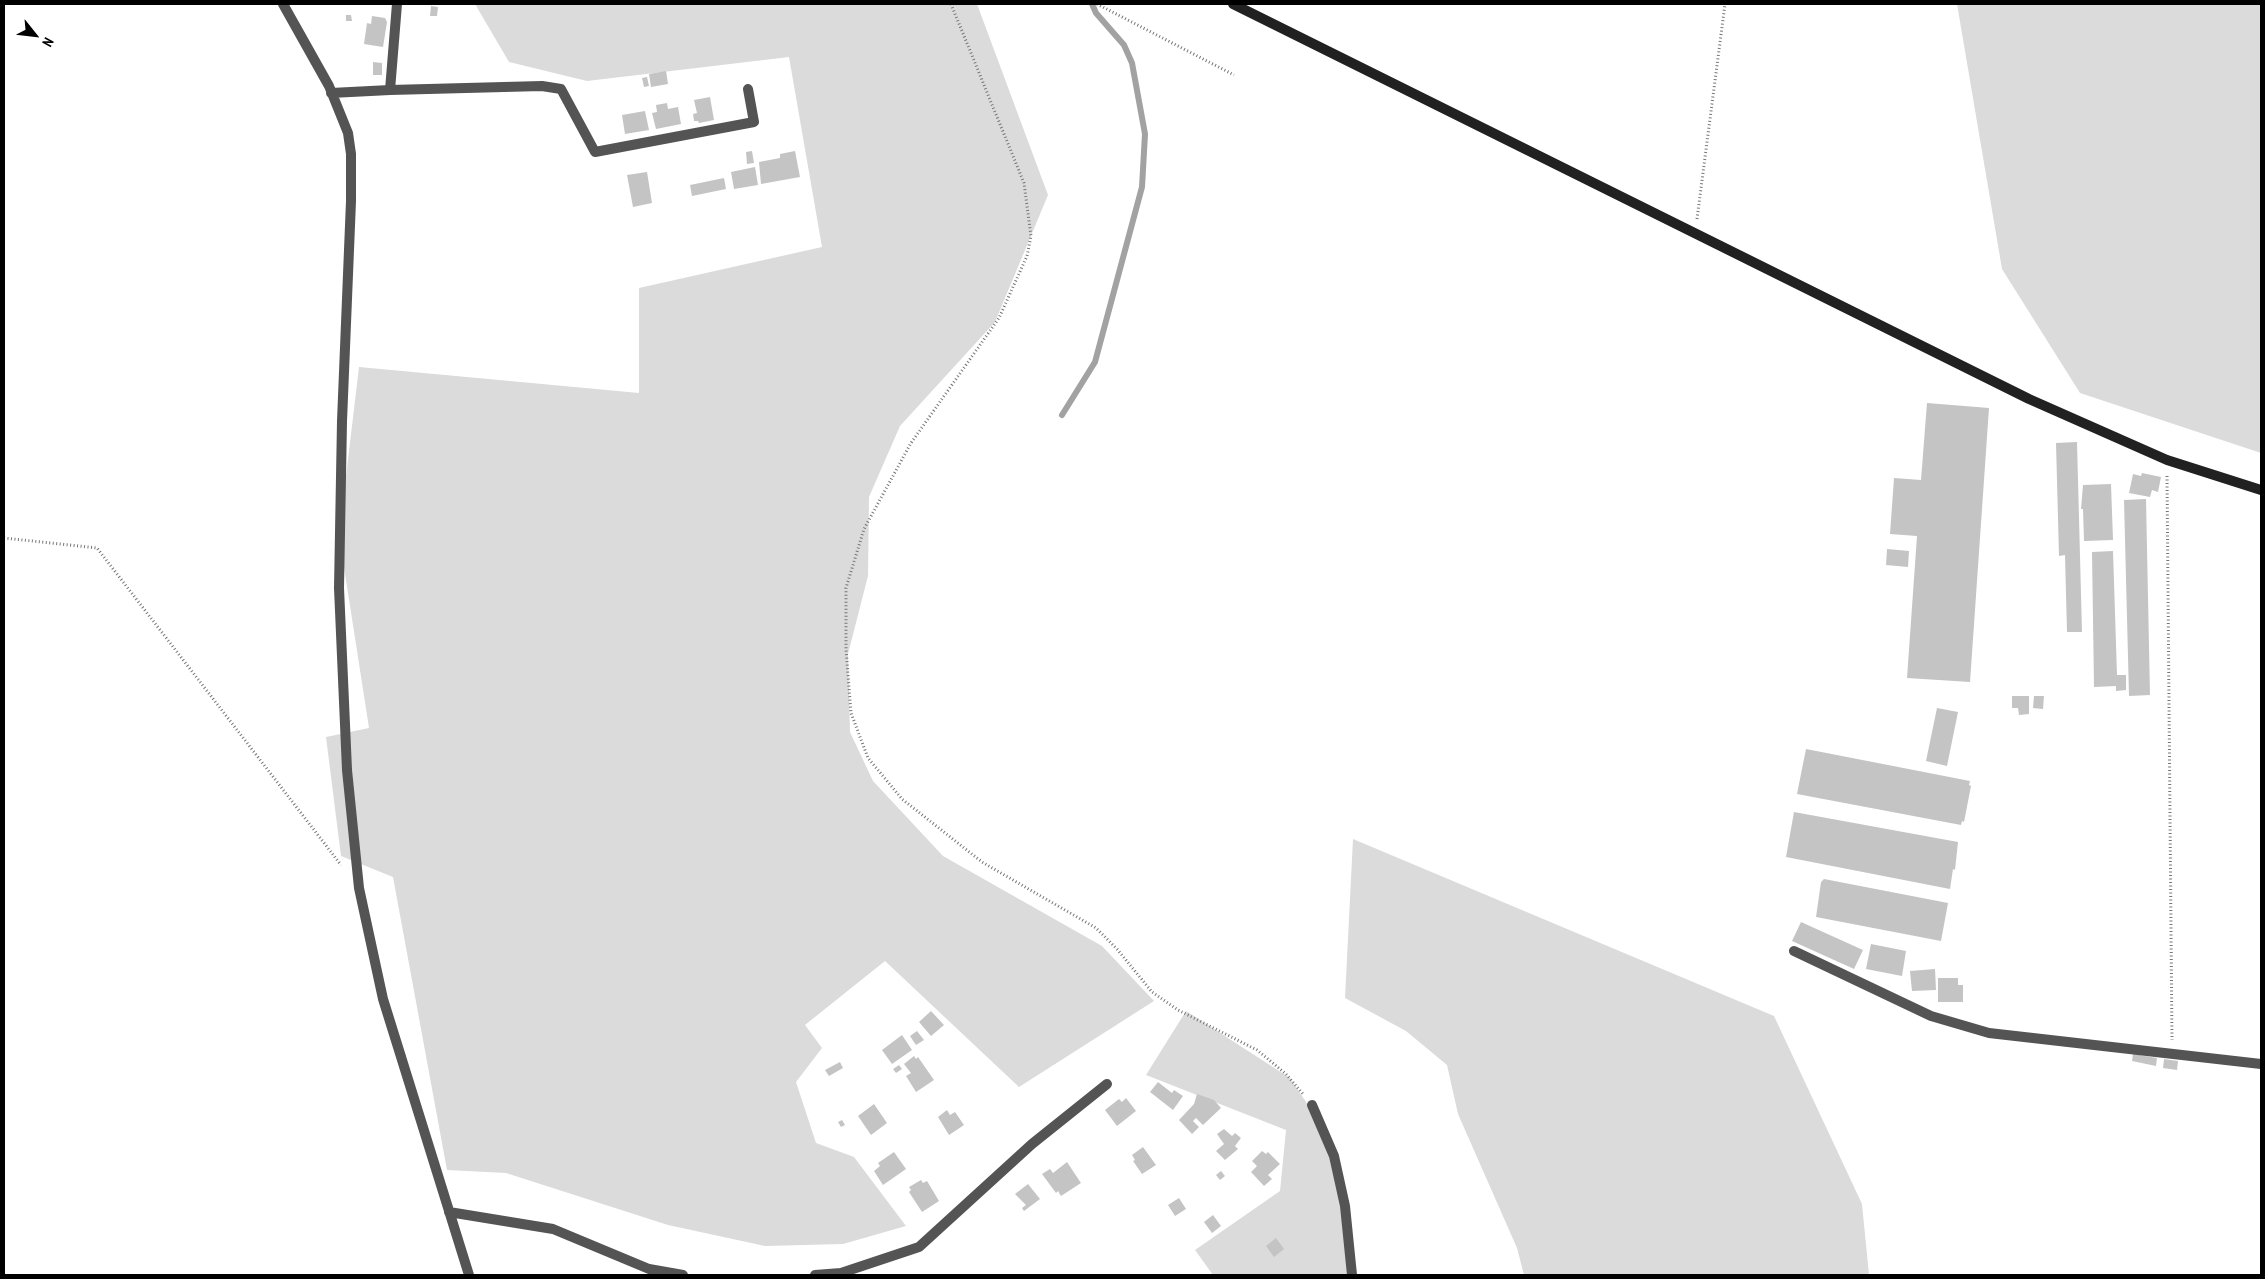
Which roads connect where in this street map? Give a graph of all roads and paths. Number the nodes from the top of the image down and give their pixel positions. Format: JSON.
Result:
{"nodes":[{"id":1,"x":283,"y":4,"type":"edge"},
{"id":2,"x":398,"y":4,"type":"edge"},
{"id":3,"x":951,"y":4,"type":"edge"},
{"id":4,"x":1097,"y":4,"type":"edge"},
{"id":5,"x":1233,"y":4,"type":"edge"},
{"id":6,"x":1726,"y":4,"type":"edge"},
{"id":7,"x":1234,"y":74,"type":"dead end"},
{"id":8,"x":748,"y":89,"type":"dead end"},
{"id":9,"x":390,"y":90,"type":"junction"},
{"id":10,"x":332,"y":93,"type":"junction"},
{"id":11,"x":1695,"y":233,"type":"junction"},
{"id":12,"x":2167,"y":460,"type":"junction"},
{"id":13,"x":2261,"y":490,"type":"edge"},
{"id":14,"x":4,"y":538,"type":"edge"},
{"id":15,"x":359,"y":888,"type":"junction"},
{"id":16,"x":1794,"y":951,"type":"dead end"},
{"id":17,"x":2173,"y":1053,"type":"junction"},
{"id":18,"x":2261,"y":1064,"type":"edge"},
{"id":19,"x":1107,"y":1084,"type":"dead end"},
{"id":20,"x":1312,"y":1104,"type":"joint"},
{"id":21,"x":449,"y":1212,"type":"junction"},
{"id":22,"x":469,"y":1275,"type":"edge"},
{"id":23,"x":683,"y":1275,"type":"edge"},
{"id":24,"x":815,"y":1275,"type":"edge"},
{"id":25,"x":1352,"y":1275,"type":"edge"}],
"edges":[{"from":1,"to":10,"type":"street"},
{"from":2,"to":9,"type":"street"},
{"from":3,"to":20,"type":"path"},
{"from":4,"to":7,"type":"path"},
{"from":5,"to":11,"type":"street"},
{"from":6,"to":11,"type":"path"},
{"from":8,"to":9,"type":"street"},
{"from":9,"to":10,"type":"street"},
{"from":10,"to":15,"type":"street"},
{"from":11,"to":12,"type":"street"},
{"from":12,"to":13,"type":"street"},
{"from":12,"to":17,"type":"path"},
{"from":14,"to":15,"type":"path"},
{"from":15,"to":21,"type":"street"},
{"from":16,"to":17,"type":"street"},
{"from":17,"to":18,"type":"street"},
{"from":19,"to":24,"type":"street"},
{"from":20,"to":25,"type":"street"},
{"from":21,"to":22,"type":"street"},
{"from":21,"to":23,"type":"street"}]}
